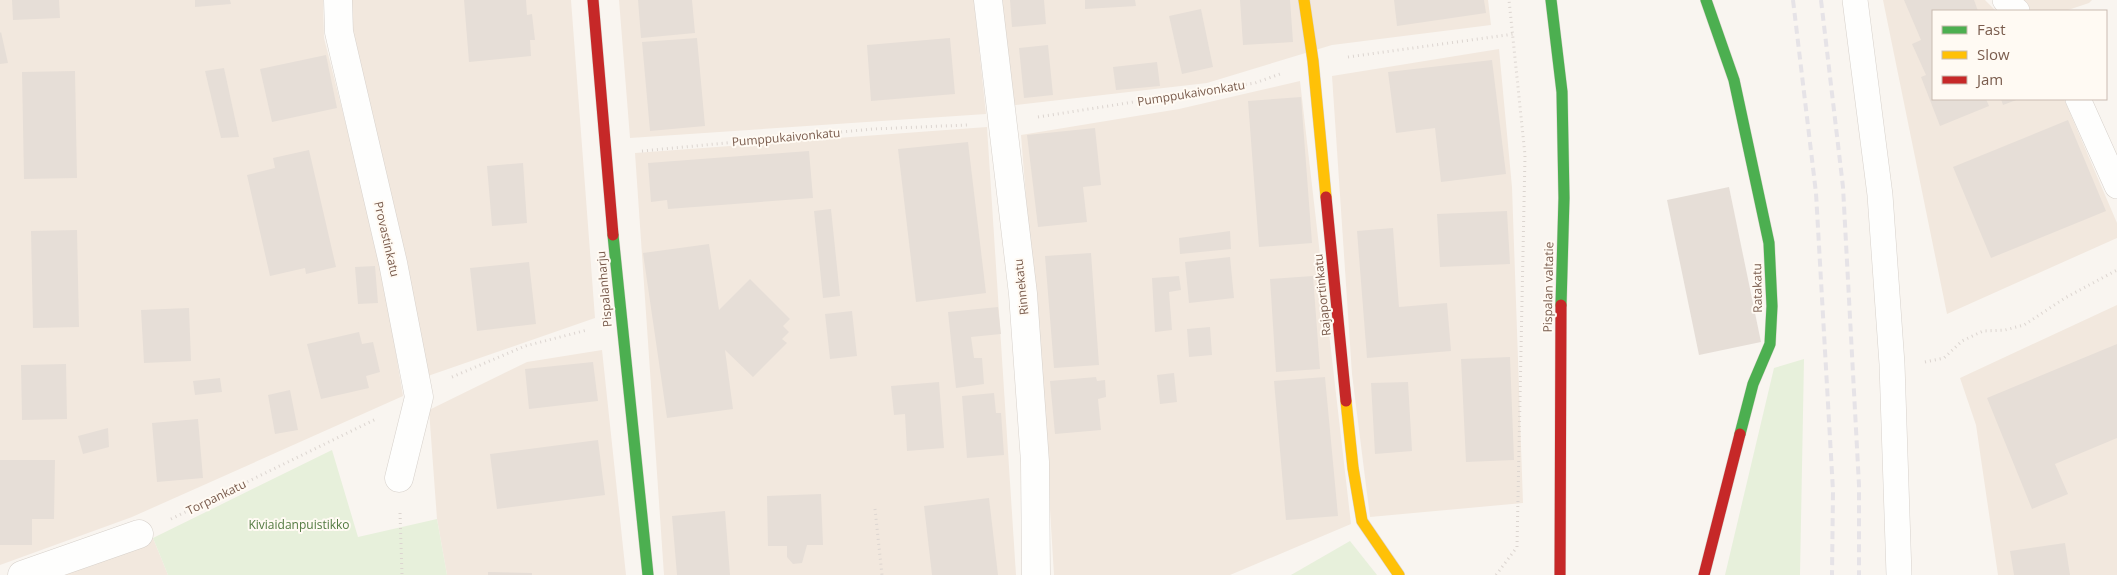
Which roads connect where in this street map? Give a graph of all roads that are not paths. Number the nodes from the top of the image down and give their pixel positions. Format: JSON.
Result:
{"nodes":[{"id":1,"x":338,"y":0,"type":"edge"},
{"id":2,"x":593,"y":0,"type":"edge"},
{"id":3,"x":988,"y":0,"type":"edge"},
{"id":4,"x":1304,"y":0,"type":"edge"},
{"id":5,"x":1551,"y":0,"type":"edge"},
{"id":6,"x":1706,"y":0,"type":"edge"},
{"id":7,"x":1856,"y":0,"type":"edge"},
{"id":8,"x":2005,"y":0,"type":"edge"},
{"id":9,"x":2016,"y":10,"type":"edge"},
{"id":10,"x":2078,"y":100,"type":"edge"},
{"id":11,"x":2117,"y":186,"type":"edge"},
{"id":12,"x":399,"y":478,"type":"road end"},
{"id":13,"x":139,"y":534,"type":"road end"},
{"id":14,"x":22,"y":575,"type":"edge"},
{"id":15,"x":648,"y":575,"type":"edge"},
{"id":16,"x":1036,"y":575,"type":"edge"},
{"id":17,"x":1399,"y":575,"type":"edge"},
{"id":18,"x":1560,"y":575,"type":"edge"},
{"id":19,"x":1704,"y":575,"type":"edge"},
{"id":20,"x":1899,"y":575,"type":"edge"}],
"edges":[{"from":1,"to":12,"type":"street","name":"Provastinkatu"},
{"from":2,"to":15,"type":"street","name":"Pispalanharju"},
{"from":3,"to":16,"type":"street","name":"Rinnekatu"},
{"from":4,"to":17,"type":"street","name":"Rajaportinkatu"},
{"from":5,"to":18,"type":"street","name":"Pispalan valtatie"},
{"from":6,"to":19,"type":"street","name":"Ratakatu"},
{"from":7,"to":20,"type":"lane"},
{"from":8,"to":9,"type":"lane"},
{"from":10,"to":11,"type":"lane"},
{"from":13,"to":14,"type":"street"}]}
